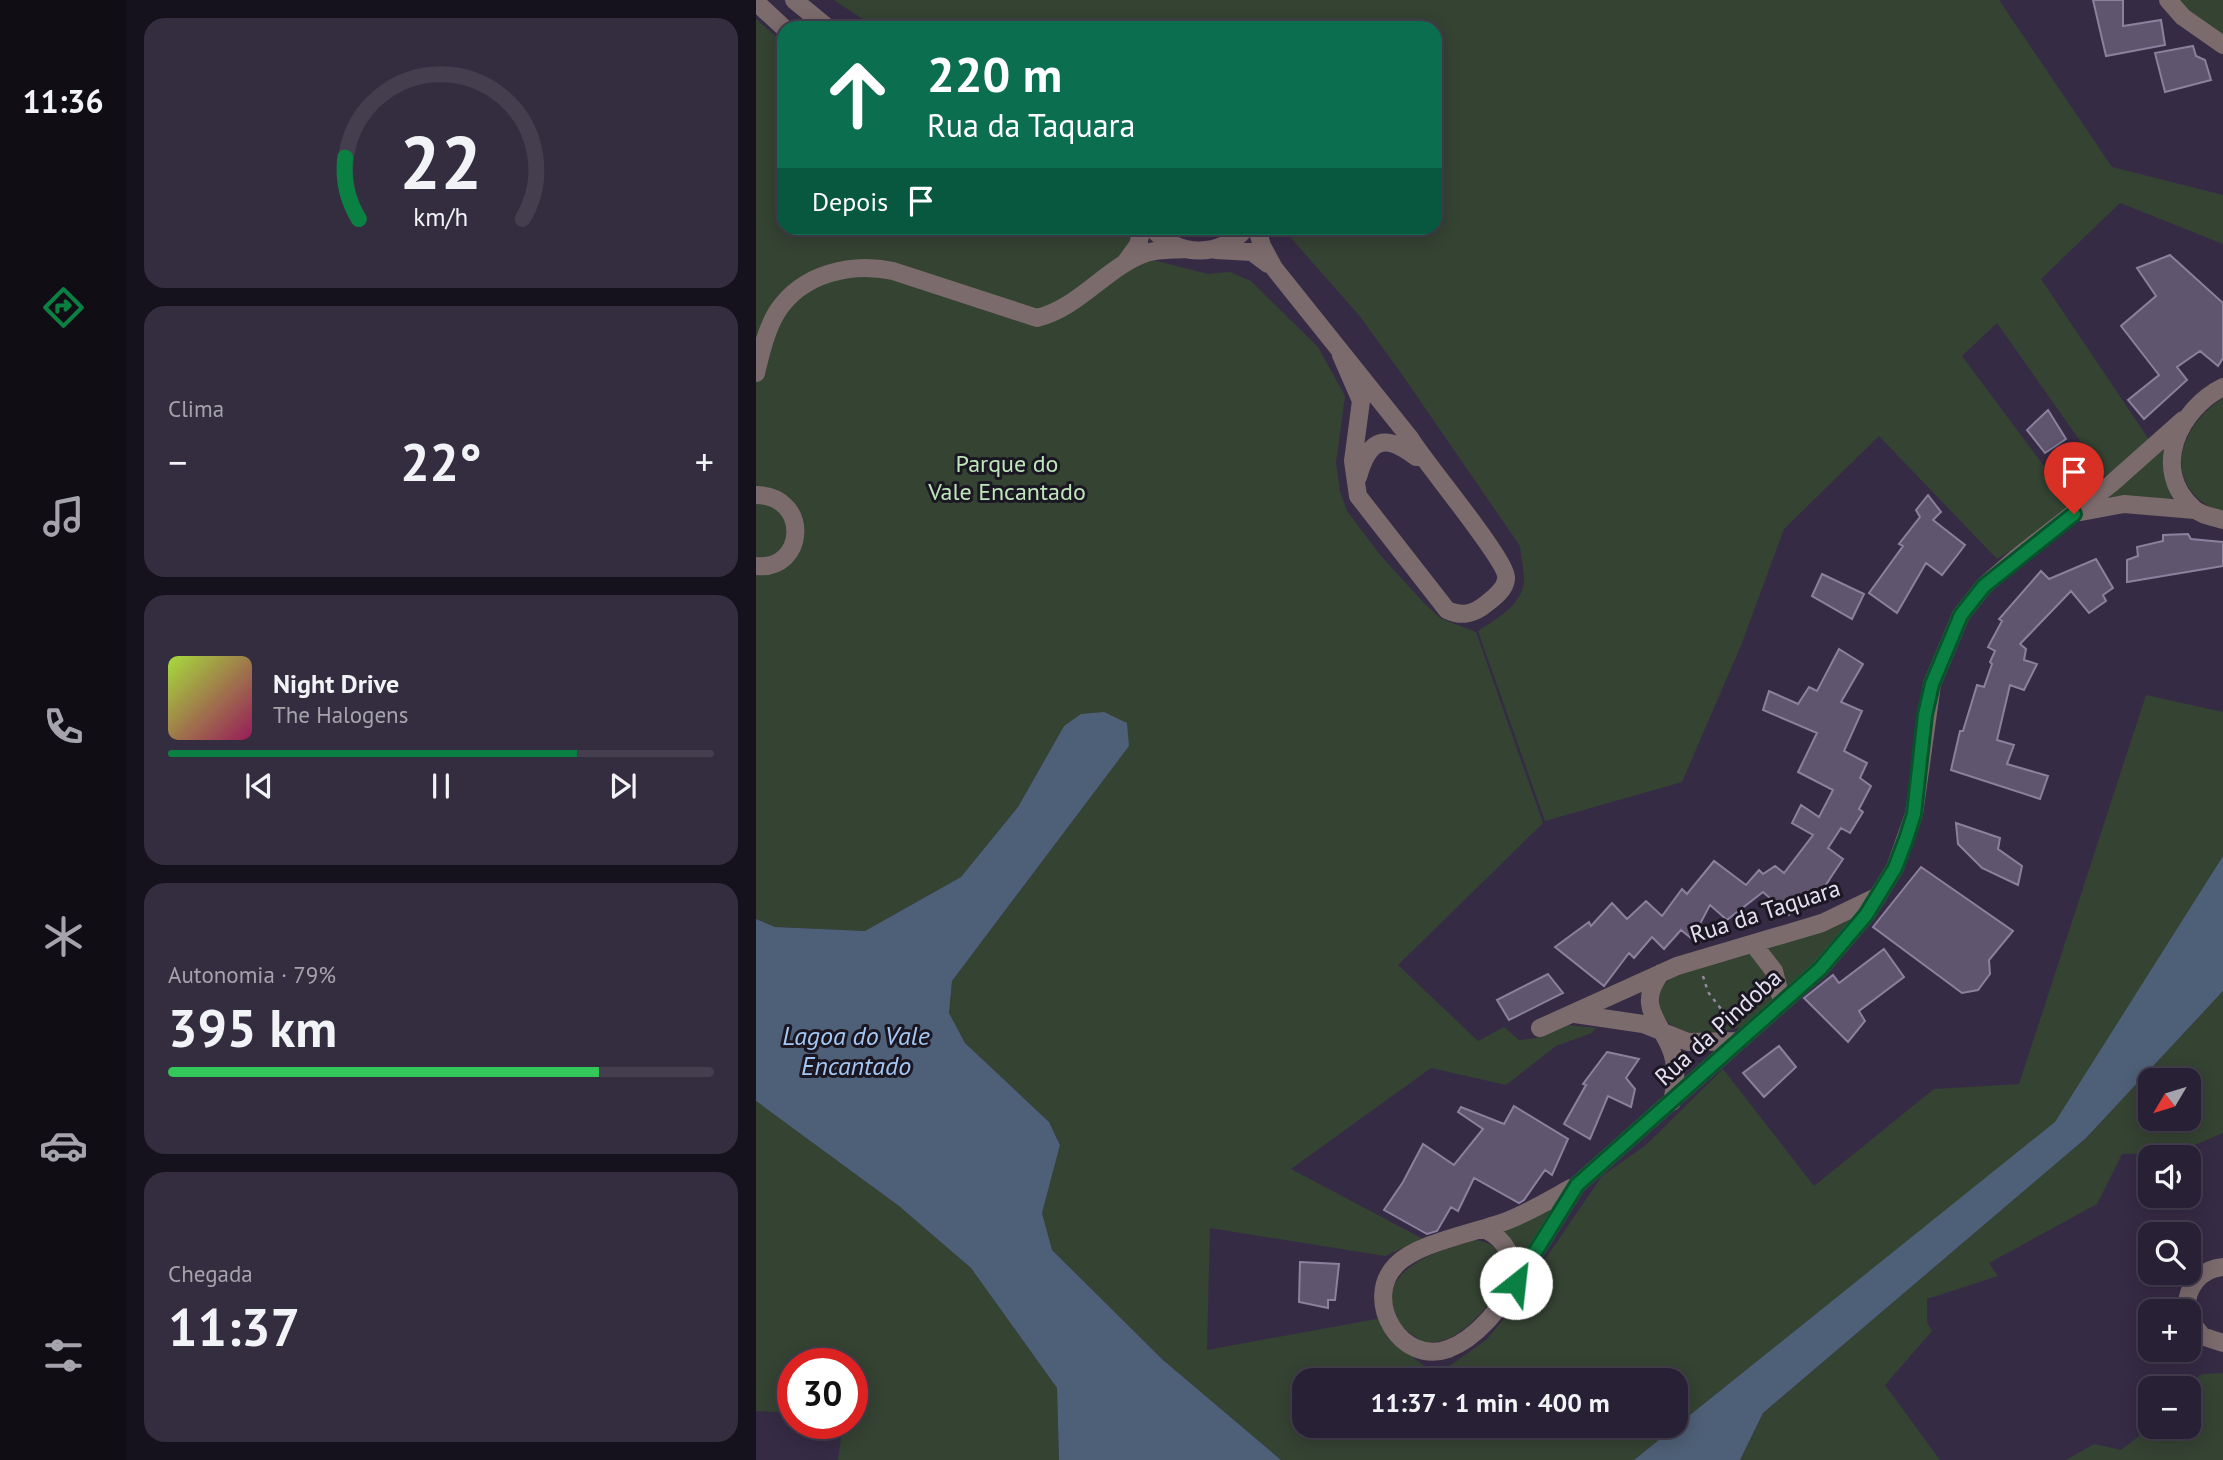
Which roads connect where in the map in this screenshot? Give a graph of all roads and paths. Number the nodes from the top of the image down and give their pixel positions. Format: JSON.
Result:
{"nodes":[{"id":1,"x":766,"y":0,"type":"edge"},
{"id":2,"x":794,"y":0,"type":"edge"},
{"id":3,"x":2168,"y":0,"type":"edge"},
{"id":4,"x":756,"y":2,"type":"edge"},
{"id":5,"x":777,"y":21,"type":"edge"},
{"id":6,"x":780,"y":21,"type":"edge"},
{"id":7,"x":820,"y":21,"type":"edge"},
{"id":8,"x":2223,"y":45,"type":"edge"},
{"id":9,"x":1140,"y":235,"type":"edge"},
{"id":10,"x":1160,"y":235,"type":"edge"},
{"id":11,"x":1238,"y":235,"type":"edge"},
{"id":12,"x":1259,"y":235,"type":"edge"},
{"id":13,"x":1185,"y":249,"type":"junction"},
{"id":14,"x":1214,"y":250,"type":"junction"},
{"id":15,"x":1125,"y":263,"type":"junction"},
{"id":16,"x":1274,"y":268,"type":"junction"},
{"id":17,"x":1342,"y":355,"type":"junction"},
{"id":18,"x":756,"y":373,"type":"edge"},
{"id":19,"x":2223,"y":379,"type":"edge"},
{"id":20,"x":2215,"y":391,"type":"edge"},
{"id":21,"x":2183,"y":420,"type":"junction"},
{"id":22,"x":1425,"y":463,"type":"junction"},
{"id":23,"x":756,"y":480,"type":"edge"},
{"id":24,"x":1355,"y":485,"type":"junction"},
{"id":25,"x":756,"y":495,"type":"edge"},
{"id":26,"x":778,"y":499,"type":"junction"},
{"id":27,"x":2195,"y":510,"type":"junction"},
{"id":28,"x":2074,"y":514,"type":"junction"},
{"id":29,"x":2223,"y":520,"type":"edge"},
{"id":30,"x":756,"y":566,"type":"edge"},
{"id":31,"x":1880,"y":895,"type":"junction"},
{"id":32,"x":1754,"y":945,"type":"junction"},
{"id":33,"x":1700,"y":958,"type":"junction"},
{"id":34,"x":1661,"y":973,"type":"junction"},
{"id":35,"x":1782,"y":1002,"type":"junction"},
{"id":36,"x":1572,"y":1014,"type":"junction"},
{"id":37,"x":1540,"y":1028,"type":"dead end"},
{"id":38,"x":1660,"y":1029,"type":"junction"},
{"id":39,"x":1741,"y":1039,"type":"junction"},
{"id":40,"x":1672,"y":1102,"type":"junction"},
{"id":41,"x":1577,"y":1185,"type":"junction"},
{"id":42,"x":1484,"y":1229,"type":"junction"},
{"id":43,"x":2223,"y":1268,"type":"edge"},
{"id":44,"x":1516,"y":1283,"type":"junction"},
{"id":45,"x":2189,"y":1299,"type":"edge"},
{"id":46,"x":2201,"y":1335,"type":"edge"},
{"id":47,"x":2223,"y":1343,"type":"edge"}],
"edges":[{"from":1,"to":6,"type":"street"},
{"from":2,"to":7,"type":"street"},
{"from":3,"to":8,"type":"street"},
{"from":4,"to":5,"type":"street"},
{"from":9,"to":15,"type":"street"},
{"from":10,"to":13,"type":"street"},
{"from":11,"to":14,"type":"street"},
{"from":12,"to":16,"type":"street"},
{"from":13,"to":14,"type":"street"},
{"from":13,"to":15,"type":"street"},
{"from":14,"to":16,"type":"street"},
{"from":15,"to":18,"type":"street"},
{"from":16,"to":17,"type":"street"},
{"from":17,"to":22,"type":"street"},
{"from":17,"to":24,"type":"street"},
{"from":19,"to":20,"type":"street"},
{"from":20,"to":21,"type":"street","name":"Rua da Taquara"},
{"from":21,"to":27,"type":"street"},
{"from":21,"to":28,"type":"street","name":"Rua da Taquara"},
{"from":22,"to":24,"type":"street"},
{"from":22,"to":24,"type":"street"},
{"from":23,"to":26,"type":"street"},
{"from":25,"to":26,"type":"street"},
{"from":26,"to":30,"type":"street"},
{"from":27,"to":28,"type":"street"},
{"from":27,"to":29,"type":"street"},
{"from":28,"to":31,"type":"street","name":"Rua da Taquara"},
{"from":31,"to":32,"type":"street","name":"Rua da Taquara"},
{"from":31,"to":35,"type":"street","name":"Rua da Pindoba"},
{"from":32,"to":33,"type":"street","name":"Rua da Taquara"},
{"from":32,"to":35,"type":"street"},
{"from":33,"to":34,"type":"street","name":"Rua da Taquara"},
{"from":33,"to":39,"type":"path"},
{"from":34,"to":36,"type":"street","name":"Rua da Taquara"},
{"from":34,"to":38,"type":"street"},
{"from":35,"to":39,"type":"street","name":"Rua da Pindoba"},
{"from":36,"to":37,"type":"street","name":"Rua da Taquara"},
{"from":36,"to":38,"type":"street"},
{"from":38,"to":39,"type":"street"},
{"from":38,"to":40,"type":"street"},
{"from":39,"to":40,"type":"street","name":"Rua da Pindoba"},
{"from":40,"to":41,"type":"street","name":"Rua da Pindoba"},
{"from":41,"to":42,"type":"street","name":"Rua da Pindoba"},
{"from":41,"to":44,"type":"street","name":"Rua da Pindoba"},
{"from":42,"to":44,"type":"street"},
{"from":42,"to":44,"type":"street","name":"Rua da Pindoba"},
{"from":43,"to":45,"type":"street"},
{"from":46,"to":47,"type":"street"}]}
